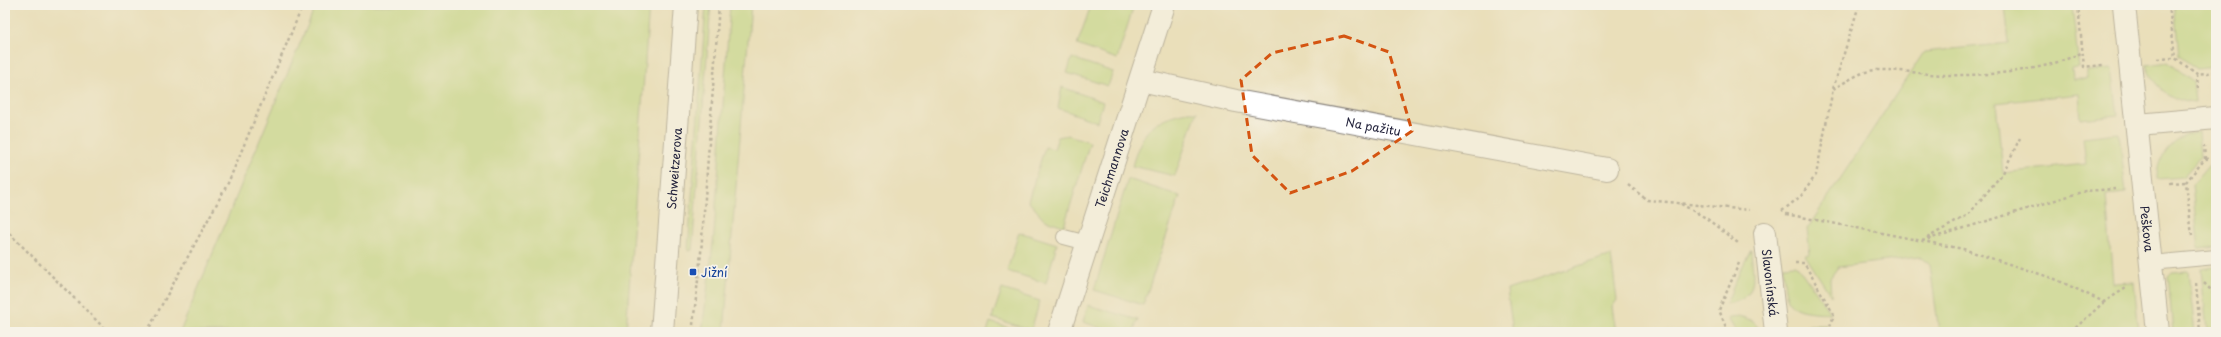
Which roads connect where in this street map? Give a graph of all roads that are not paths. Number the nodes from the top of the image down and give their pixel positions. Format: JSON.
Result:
{"nodes":[{"id":1,"x":686,"y":5,"type":"edge"},
{"id":2,"x":1164,"y":5,"type":"edge"},
{"id":3,"x":2124,"y":5,"type":"edge"},
{"id":4,"x":1141,"y":80,"type":"junction"},
{"id":5,"x":2216,"y":118,"type":"edge"},
{"id":6,"x":2138,"y":125,"type":"junction"},
{"id":7,"x":1607,"y":169,"type":"road end"},
{"id":8,"x":1765,"y":233,"type":"dead end"},
{"id":9,"x":1064,"y":237,"type":"dead end"},
{"id":10,"x":1087,"y":243,"type":"junction"},
{"id":11,"x":2216,"y":257,"type":"edge"},
{"id":12,"x":2152,"y":272,"type":"junction"},
{"id":13,"x":662,"y":332,"type":"edge"},
{"id":14,"x":1059,"y":332,"type":"edge"},
{"id":15,"x":1776,"y":332,"type":"edge"},
{"id":16,"x":2158,"y":332,"type":"edge"}],
"edges":[{"from":1,"to":13,"type":"street","name":"Schweitzerova"},
{"from":2,"to":4,"type":"street","name":"Teichmannova"},
{"from":3,"to":6,"type":"street","name":"Peškova"},
{"from":4,"to":7,"type":"street","name":"Na pažitu"},
{"from":4,"to":10,"type":"street","name":"Teichmannova"},
{"from":5,"to":6,"type":"street"},
{"from":6,"to":12,"type":"street","name":"Peškova"},
{"from":8,"to":15,"type":"street","name":"Slavonínská"},
{"from":9,"to":10,"type":"lane"},
{"from":10,"to":14,"type":"street","name":"Teichmannova"},
{"from":11,"to":12,"type":"lane"},
{"from":12,"to":16,"type":"street","name":"Peškova"}]}
